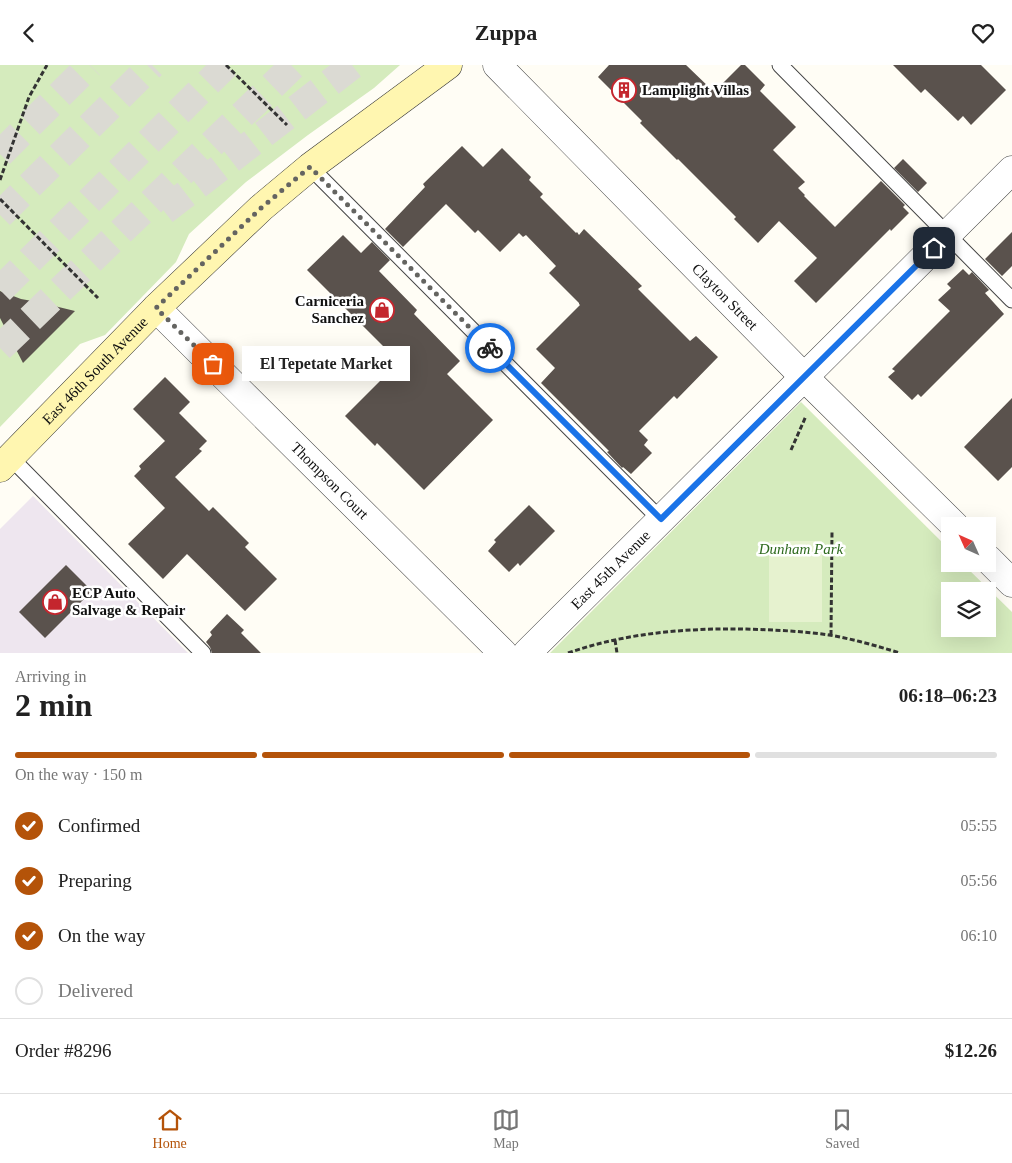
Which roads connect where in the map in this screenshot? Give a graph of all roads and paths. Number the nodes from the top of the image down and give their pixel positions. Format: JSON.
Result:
{"nodes":[{"id":1,"x":47,"y":65,"type":"edge"},
{"id":2,"x":226,"y":65,"type":"edge"},
{"id":3,"x":448,"y":65,"type":"edge"},
{"id":4,"x":497,"y":65,"type":"edge"},
{"id":5,"x":780,"y":65,"type":"edge"},
{"id":6,"x":287,"y":125,"type":"dead end"},
{"id":7,"x":310,"y":167,"type":"junction"},
{"id":8,"x":1012,"y":170,"type":"edge"},
{"id":9,"x":0,"y":180,"type":"edge"},
{"id":10,"x":0,"y":199,"type":"edge"},
{"id":11,"x":947,"y":234,"type":"junction"},
{"id":12,"x":98,"y":298,"type":"dead end"},
{"id":13,"x":1012,"y":300,"type":"edge"},
{"id":14,"x":156,"y":308,"type":"junction"},
{"id":15,"x":804,"y":377,"type":"junction"},
{"id":16,"x":806,"y":417,"type":"dead end"},
{"id":17,"x":790,"y":449,"type":"dead end"},
{"id":18,"x":5,"y":463,"type":"edge"},
{"id":19,"x":946,"y":517,"type":"edge"},
{"id":20,"x":661,"y":519,"type":"junction"},
{"id":21,"x":832,"y":532,"type":"dead end"},
{"id":22,"x":996,"y":567,"type":"edge"},
{"id":23,"x":1012,"y":583,"type":"edge"},
{"id":24,"x":831,"y":635,"type":"junction"},
{"id":25,"x":615,"y":640,"type":"junction"},
{"id":26,"x":204,"y":653,"type":"edge"},
{"id":27,"x":503,"y":653,"type":"edge"},
{"id":28,"x":527,"y":653,"type":"edge"},
{"id":29,"x":568,"y":653,"type":"edge"},
{"id":30,"x":618,"y":653,"type":"edge"},
{"id":31,"x":900,"y":653,"type":"edge"}],
"edges":[{"from":1,"to":9,"type":"path"},
{"from":2,"to":6,"type":"path"},
{"from":3,"to":7,"type":"main road","name":"East 46th South Avenue"},
{"from":4,"to":15,"type":"street","name":"Clayton Street"},
{"from":5,"to":11,"type":"lane"},
{"from":7,"to":14,"type":"main road","name":"East 46th South Avenue"},
{"from":7,"to":20,"type":"lane"},
{"from":8,"to":11,"type":"street","name":"East 45th Avenue"},
{"from":10,"to":12,"type":"path"},
{"from":11,"to":13,"type":"lane"},
{"from":11,"to":15,"type":"street","name":"East 45th Avenue"},
{"from":14,"to":18,"type":"main road","name":"East 46th South Avenue"},
{"from":14,"to":27,"type":"street","name":"Thompson Court"},
{"from":15,"to":19,"type":"street","name":"Clayton Street"},
{"from":15,"to":20,"type":"street","name":"East 45th Avenue"},
{"from":16,"to":17,"type":"path"},
{"from":18,"to":26,"type":"lane"},
{"from":20,"to":28,"type":"street","name":"East 45th Avenue"},
{"from":21,"to":24,"type":"path"},
{"from":22,"to":23,"type":"street"},
{"from":24,"to":25,"type":"path"},
{"from":24,"to":31,"type":"path"},
{"from":25,"to":29,"type":"path"},
{"from":25,"to":30,"type":"path"}]}
